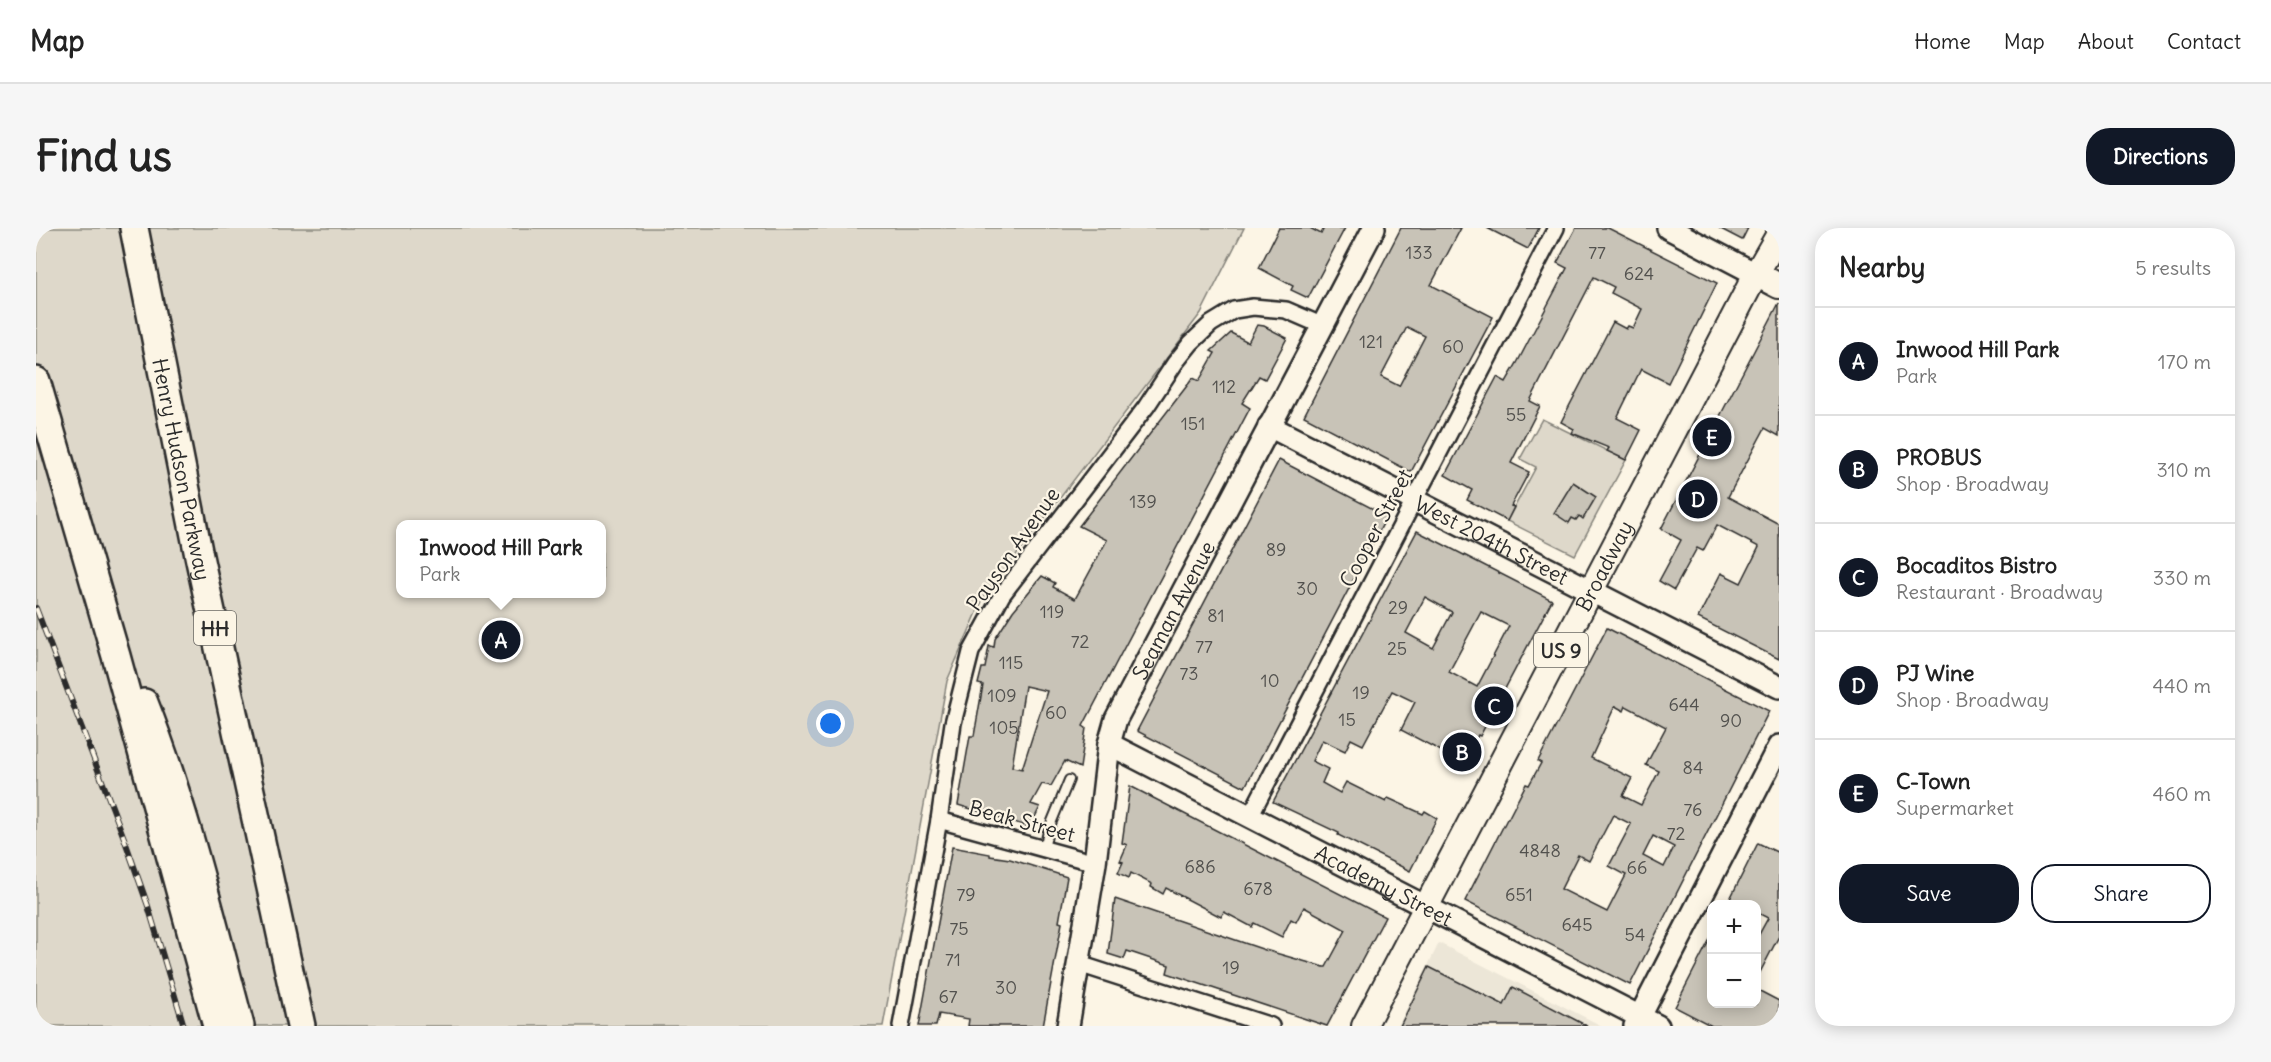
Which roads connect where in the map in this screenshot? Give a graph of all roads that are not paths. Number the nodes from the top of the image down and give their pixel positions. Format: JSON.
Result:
{"nodes":[{"id":1,"x":134,"y":228,"type":"edge"},
{"id":2,"x":1374,"y":228,"type":"edge"},
{"id":3,"x":1556,"y":228,"type":"edge"},
{"id":4,"x":1668,"y":228,"type":"edge"},
{"id":5,"x":1779,"y":234,"type":"edge"},
{"id":6,"x":1756,"y":274,"type":"junction"},
{"id":7,"x":1779,"y":286,"type":"edge"},
{"id":8,"x":1323,"y":326,"type":"junction"},
{"id":9,"x":36,"y":381,"type":"edge"},
{"id":10,"x":1269,"y":426,"type":"junction"},
{"id":11,"x":1414,"y":500,"type":"junction"},
{"id":12,"x":1592,"y":591,"type":"junction"},
{"id":13,"x":116,"y":656,"type":"junction"},
{"id":14,"x":1779,"y":687,"type":"edge"},
{"id":15,"x":1109,"y":744,"type":"junction"},
{"id":16,"x":1779,"y":746,"type":"edge"},
{"id":17,"x":1069,"y":780,"type":"dead end"},
{"id":18,"x":1250,"y":816,"type":"junction"},
{"id":19,"x":939,"y":820,"type":"junction"},
{"id":20,"x":1044,"y":849,"type":"junction"},
{"id":21,"x":1095,"y":863,"type":"junction"},
{"id":22,"x":1426,"y":907,"type":"junction"},
{"id":23,"x":1079,"y":964,"type":"junction"},
{"id":24,"x":1645,"y":1023,"type":"edge"},
{"id":25,"x":217,"y":1026,"type":"edge"},
{"id":26,"x":240,"y":1026,"type":"edge"},
{"id":27,"x":301,"y":1026,"type":"edge"},
{"id":28,"x":901,"y":1026,"type":"edge"},
{"id":29,"x":1068,"y":1026,"type":"edge"},
{"id":30,"x":1271,"y":1026,"type":"edge"},
{"id":31,"x":1364,"y":1026,"type":"edge"}],
"edges":[{"from":1,"to":27,"type":"highway","name":"Henry Hudson Parkway","number":"HH"},
{"from":2,"to":8,"type":"street","name":"Seaman Avenue"},
{"from":3,"to":11,"type":"street","name":"Cooper Street"},
{"from":4,"to":6,"type":"street"},
{"from":5,"to":6,"type":"main road","name":"Broadway","number":"US 9"},
{"from":6,"to":7,"type":"main road"},
{"from":6,"to":12,"type":"main road","name":"Broadway","number":"US 9"},
{"from":8,"to":10,"type":"street","name":"Seaman Avenue"},
{"from":8,"to":19,"type":"street","name":"Payson Avenue"},
{"from":9,"to":13,"type":"highway"},
{"from":10,"to":11,"type":"street","name":"West 204th Street"},
{"from":10,"to":15,"type":"street","name":"Seaman Avenue"},
{"from":11,"to":12,"type":"street","name":"West 204th Street"},
{"from":11,"to":18,"type":"street","name":"Cooper Street"},
{"from":12,"to":14,"type":"street","name":"West 204th Street"},
{"from":12,"to":22,"type":"main road","name":"Broadway","number":"US 9"},
{"from":13,"to":25,"type":"highway"},
{"from":13,"to":26,"type":"highway"},
{"from":15,"to":18,"type":"street","name":"Academy Street"},
{"from":15,"to":21,"type":"street","name":"Seaman Avenue"},
{"from":16,"to":24,"type":"street"},
{"from":17,"to":20,"type":"lane"},
{"from":18,"to":22,"type":"street","name":"Academy Street"},
{"from":19,"to":20,"type":"street","name":"Beak Street"},
{"from":19,"to":28,"type":"street","name":"Payson Avenue"},
{"from":20,"to":21,"type":"street","name":"Beak Street"},
{"from":21,"to":23,"type":"street","name":"Seaman Avenue"},
{"from":22,"to":24,"type":"street","name":"Academy Street"},
{"from":22,"to":31,"type":"main road","name":"Broadway","number":"US 9"},
{"from":23,"to":29,"type":"street","name":"Seaman Avenue"},
{"from":23,"to":30,"type":"street"}]}
